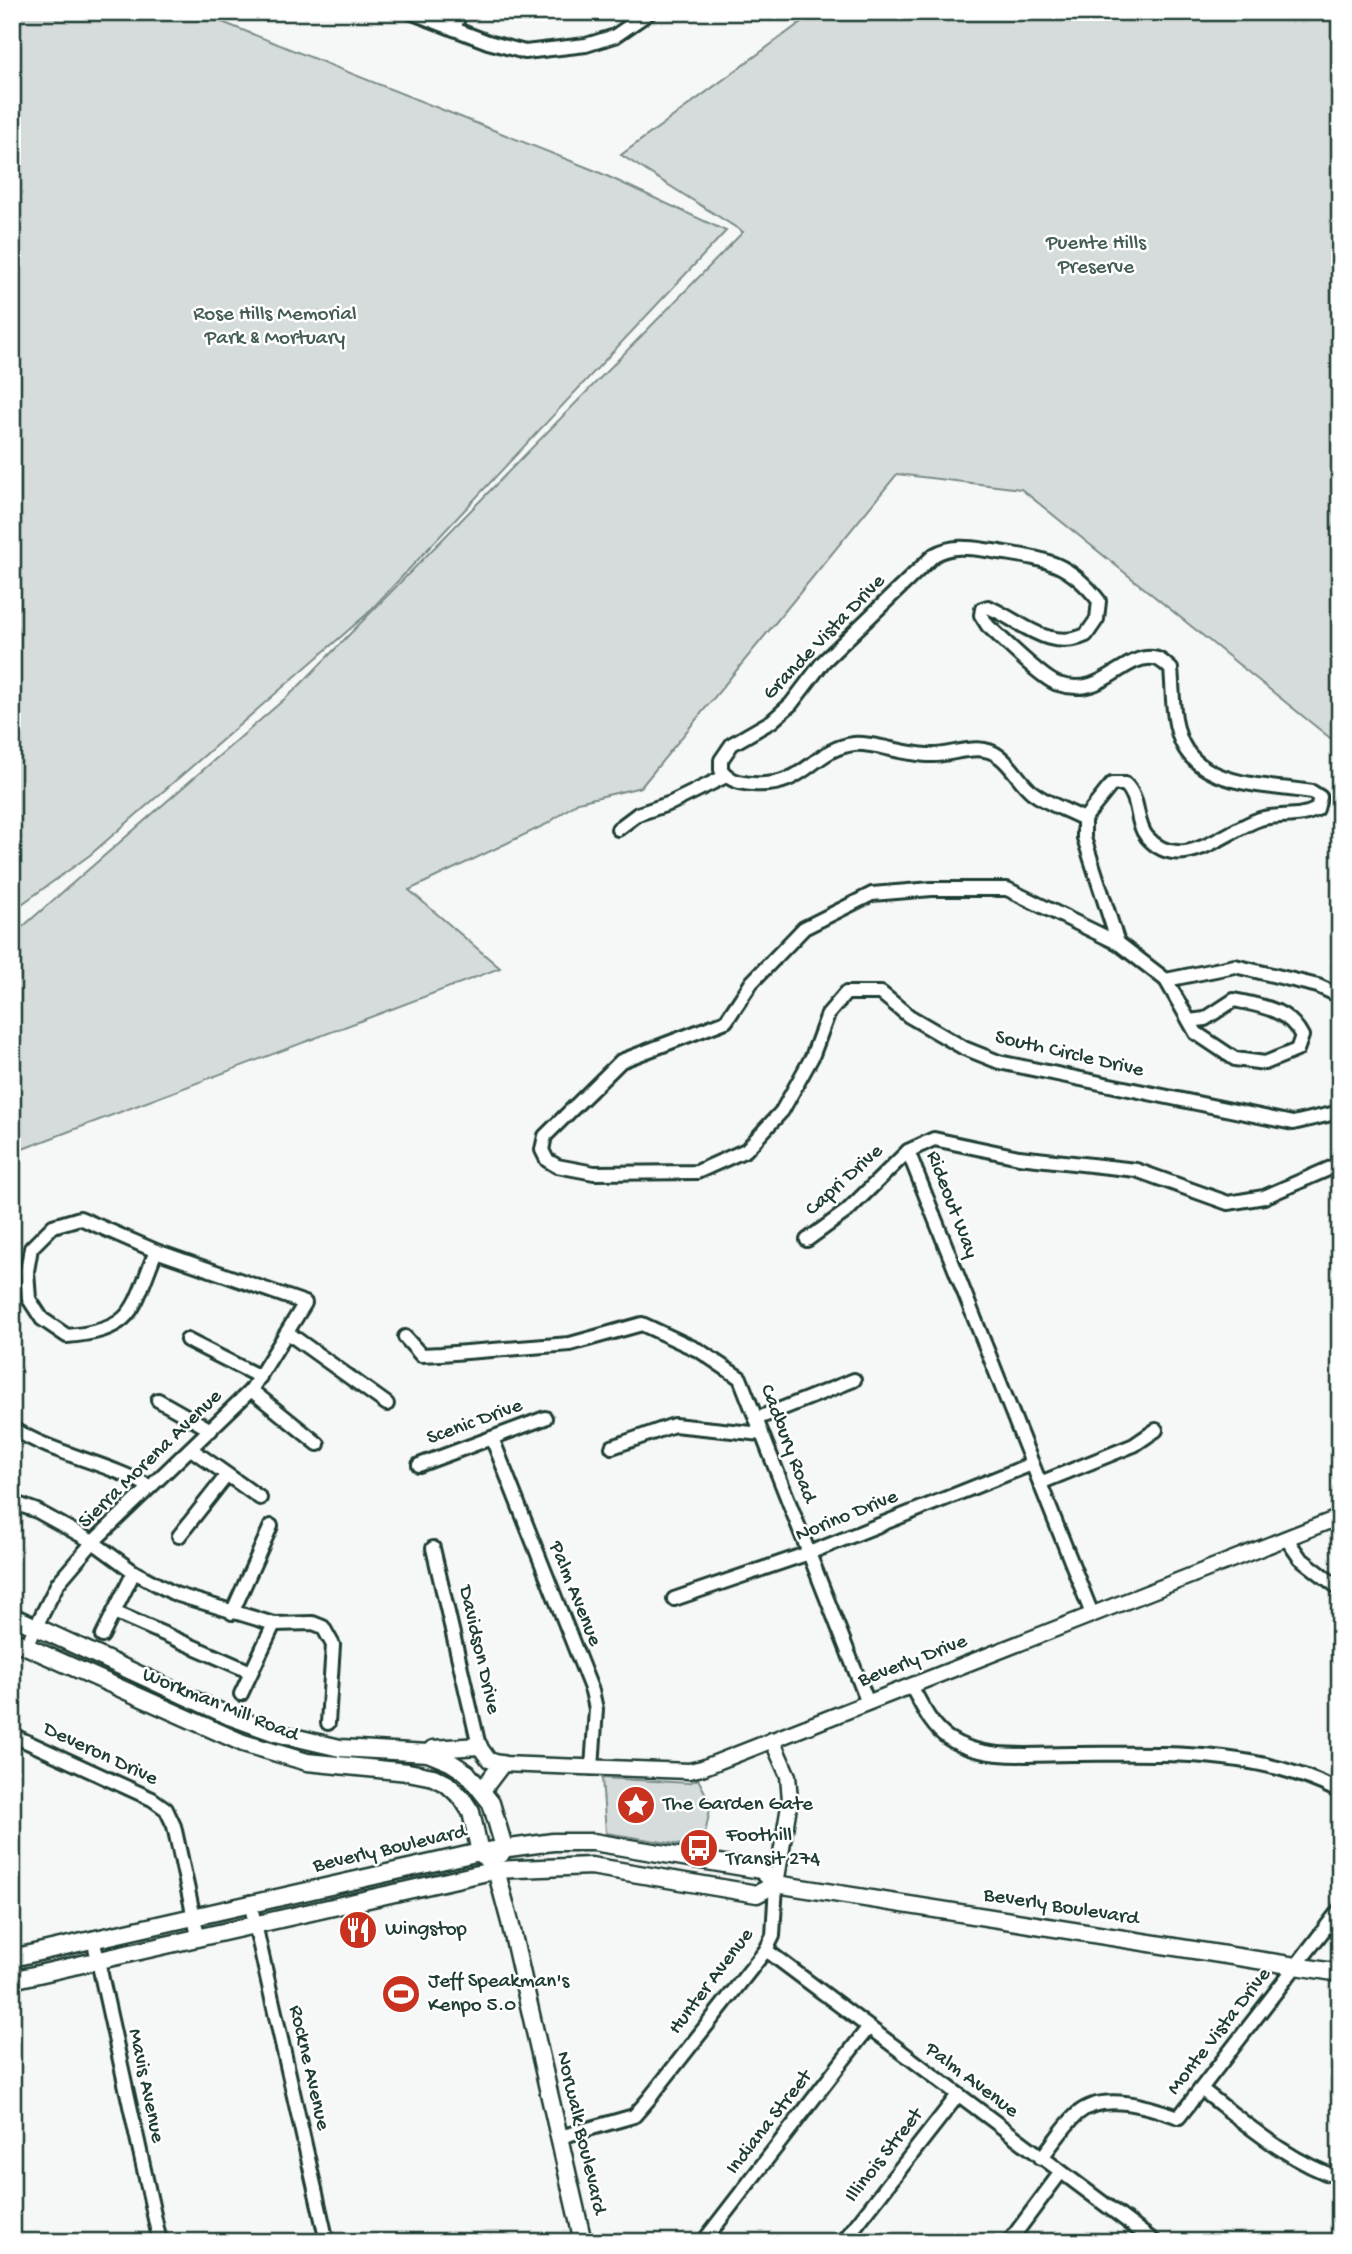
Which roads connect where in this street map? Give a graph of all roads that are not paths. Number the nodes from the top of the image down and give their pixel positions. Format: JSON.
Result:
{"nodes":[{"id":1,"x":410,"y":12,"type":"edge"},
{"id":2,"x":460,"y":12,"type":"edge"},
{"id":3,"x":650,"y":12,"type":"edge"},
{"id":4,"x":454,"y":29,"type":"junction"},
{"id":5,"x":726,"y":776,"type":"junction"},
{"id":6,"x":1084,"y":819,"type":"junction"},
{"id":7,"x":618,"y":829,"type":"dead end"},
{"id":8,"x":1118,"y":943,"type":"junction"},
{"id":9,"x":1166,"y":980,"type":"junction"},
{"id":10,"x":1340,"y":996,"type":"edge"},
{"id":11,"x":1189,"y":1021,"type":"junction"},
{"id":12,"x":1340,"y":1112,"type":"edge"},
{"id":13,"x":908,"y":1150,"type":"junction"},
{"id":14,"x":1340,"y":1164,"type":"edge"},
{"id":15,"x":807,"y":1240,"type":"dead end"},
{"id":16,"x":156,"y":1251,"type":"junction"},
{"id":17,"x":288,"y":1334,"type":"junction"},
{"id":18,"x":405,"y":1337,"type":"dead end"},
{"id":19,"x":187,"y":1340,"type":"dead end"},
{"id":20,"x":260,"y":1377,"type":"junction"},
{"id":21,"x":854,"y":1380,"type":"dead end"},
{"id":22,"x":251,"y":1390,"type":"junction"},
{"id":23,"x":158,"y":1400,"type":"dead end"},
{"id":24,"x":387,"y":1404,"type":"dead end"},
{"id":25,"x":545,"y":1418,"type":"dead end"},
{"id":26,"x":756,"y":1419,"type":"junction"},
{"id":27,"x":12,"y":1428,"type":"edge"},
{"id":28,"x":211,"y":1430,"type":"junction"},
{"id":29,"x":1156,"y":1430,"type":"dead end"},
{"id":30,"x":762,"y":1434,"type":"junction"},
{"id":31,"x":492,"y":1438,"type":"junction"},
{"id":32,"x":318,"y":1444,"type":"dead end"},
{"id":33,"x":612,"y":1447,"type":"dead end"},
{"id":34,"x":191,"y":1449,"type":"junction"},
{"id":35,"x":1032,"y":1464,"type":"junction"},
{"id":36,"x":419,"y":1465,"type":"dead end"},
{"id":37,"x":227,"y":1475,"type":"junction"},
{"id":38,"x":1040,"y":1483,"type":"junction"},
{"id":39,"x":150,"y":1487,"type":"junction"},
{"id":40,"x":260,"y":1497,"type":"dead end"},
{"id":41,"x":12,"y":1502,"type":"edge"},
{"id":42,"x":1340,"y":1517,"type":"edge"},
{"id":43,"x":271,"y":1526,"type":"dead end"},
{"id":44,"x":179,"y":1536,"type":"dead end"},
{"id":45,"x":1286,"y":1538,"type":"junction"},
{"id":46,"x":93,"y":1542,"type":"junction"},
{"id":47,"x":433,"y":1548,"type":"dead end"},
{"id":48,"x":809,"y":1553,"type":"junction"},
{"id":49,"x":134,"y":1572,"type":"junction"},
{"id":50,"x":1340,"y":1589,"type":"edge"},
{"id":51,"x":674,"y":1600,"type":"dead end"},
{"id":52,"x":114,"y":1612,"type":"junction"},
{"id":53,"x":232,"y":1613,"type":"junction"},
{"id":54,"x":1092,"y":1614,"type":"junction"},
{"id":55,"x":12,"y":1616,"type":"edge"},
{"id":56,"x":274,"y":1624,"type":"junction"},
{"id":57,"x":36,"y":1627,"type":"junction"},
{"id":58,"x":102,"y":1636,"type":"dead end"},
{"id":59,"x":19,"y":1643,"type":"edge"},
{"id":60,"x":251,"y":1672,"type":"junction"},
{"id":61,"x":911,"y":1686,"type":"junction"},
{"id":62,"x":241,"y":1695,"type":"dead end"},
{"id":63,"x":868,"y":1703,"type":"junction"},
{"id":64,"x":328,"y":1723,"type":"dead end"},
{"id":65,"x":12,"y":1735,"type":"edge"},
{"id":66,"x":772,"y":1740,"type":"junction"},
{"id":67,"x":340,"y":1748,"type":"junction"},
{"id":68,"x":428,"y":1753,"type":"junction"},
{"id":69,"x":490,"y":1757,"type":"junction"},
{"id":70,"x":337,"y":1767,"type":"junction"},
{"id":71,"x":592,"y":1768,"type":"junction"},
{"id":72,"x":483,"y":1789,"type":"junction"},
{"id":73,"x":1340,"y":1793,"type":"edge"},
{"id":74,"x":504,"y":1847,"type":"junction"},
{"id":75,"x":480,"y":1852,"type":"junction"},
{"id":76,"x":496,"y":1870,"type":"junction"},
{"id":77,"x":776,"y":1884,"type":"junction"},
{"id":78,"x":250,"y":1902,"type":"junction"},
{"id":79,"x":1340,"y":1909,"type":"edge"},
{"id":80,"x":194,"y":1915,"type":"junction"},
{"id":81,"x":256,"y":1924,"type":"junction"},
{"id":82,"x":198,"y":1936,"type":"junction"},
{"id":83,"x":93,"y":1938,"type":"junction"},
{"id":84,"x":766,"y":1950,"type":"junction"},
{"id":85,"x":12,"y":1958,"type":"edge"},
{"id":86,"x":98,"y":1961,"type":"junction"},
{"id":87,"x":1295,"y":1966,"type":"junction"},
{"id":88,"x":1340,"y":1973,"type":"edge"},
{"id":89,"x":12,"y":1980,"type":"edge"},
{"id":90,"x":868,"y":2028,"type":"junction"},
{"id":91,"x":1201,"y":2088,"type":"junction"},
{"id":92,"x":958,"y":2095,"type":"junction"},
{"id":93,"x":560,"y":2137,"type":"junction"},
{"id":94,"x":1041,"y":2158,"type":"junction"},
{"id":95,"x":1061,"y":2172,"type":"junction"},
{"id":96,"x":1340,"y":2178,"type":"edge"},
{"id":97,"x":580,"y":2241,"type":"edge"},
{"id":98,"x":160,"y":2242,"type":"edge"},
{"id":99,"x":327,"y":2242,"type":"edge"},
{"id":100,"x":703,"y":2242,"type":"edge"},
{"id":101,"x":843,"y":2242,"type":"edge"},
{"id":102,"x":1009,"y":2242,"type":"edge"},
{"id":103,"x":1155,"y":2242,"type":"edge"}],
"edges":[{"from":1,"to":4,"type":"street"},
{"from":2,"to":4,"type":"street"},
{"from":3,"to":4,"type":"street"},
{"from":5,"to":6,"type":"street"},
{"from":5,"to":6,"type":"street","name":"Grande Vista Drive"},
{"from":5,"to":7,"type":"street"},
{"from":6,"to":8,"type":"street"},
{"from":8,"to":9,"type":"street"},
{"from":8,"to":12,"type":"street","name":"South Circle Drive"},
{"from":9,"to":10,"type":"street"},
{"from":9,"to":11,"type":"street"},
{"from":11,"to":11,"type":"street"},
{"from":13,"to":14,"type":"street","name":"Rideout Way"},
{"from":13,"to":15,"type":"street","name":"Capri Drive"},
{"from":13,"to":35,"type":"street","name":"Rideout Way"},
{"from":16,"to":16,"type":"street"},
{"from":16,"to":17,"type":"street","name":"Sierra Morena Avenue"},
{"from":17,"to":20,"type":"street","name":"Sierra Morena Avenue"},
{"from":17,"to":24,"type":"street"},
{"from":18,"to":26,"type":"street","name":"Cadbury Road"},
{"from":19,"to":20,"type":"street"},
{"from":20,"to":22,"type":"street","name":"Sierra Morena Avenue"},
{"from":21,"to":26,"type":"street"},
{"from":22,"to":28,"type":"street","name":"Sierra Morena Avenue"},
{"from":22,"to":32,"type":"street"},
{"from":23,"to":28,"type":"street"},
{"from":25,"to":31,"type":"street","name":"Scenic Drive"},
{"from":26,"to":30,"type":"street","name":"Cadbury Road"},
{"from":27,"to":39,"type":"street"},
{"from":28,"to":34,"type":"street","name":"Sierra Morena Avenue"},
{"from":29,"to":38,"type":"street"},
{"from":30,"to":33,"type":"street"},
{"from":30,"to":48,"type":"street","name":"Cadbury Road"},
{"from":31,"to":36,"type":"street","name":"Scenic Drive"},
{"from":31,"to":71,"type":"street","name":"Palm Avenue"},
{"from":34,"to":37,"type":"street"},
{"from":34,"to":39,"type":"street","name":"Sierra Morena Avenue"},
{"from":35,"to":38,"type":"street","name":"Rideout Way"},
{"from":35,"to":48,"type":"street","name":"Norino Drive"},
{"from":37,"to":40,"type":"street"},
{"from":37,"to":44,"type":"street"},
{"from":38,"to":54,"type":"street","name":"Rideout Way"},
{"from":39,"to":46,"type":"street","name":"Sierra Morena Avenue"},
{"from":41,"to":46,"type":"street"},
{"from":42,"to":45,"type":"street","name":"Beverly Drive"},
{"from":43,"to":53,"type":"street"},
{"from":45,"to":50,"type":"street"},
{"from":45,"to":54,"type":"street","name":"Beverly Drive"},
{"from":46,"to":49,"type":"street"},
{"from":46,"to":57,"type":"street","name":"Sierra Morena Avenue"},
{"from":47,"to":69,"type":"street","name":"Davidson Drive"},
{"from":48,"to":51,"type":"street","name":"Norino Drive"},
{"from":48,"to":63,"type":"street","name":"Cadbury Road"},
{"from":49,"to":52,"type":"street"},
{"from":49,"to":53,"type":"street"},
{"from":52,"to":58,"type":"street"},
{"from":52,"to":60,"type":"street"},
{"from":53,"to":56,"type":"street"},
{"from":54,"to":61,"type":"street","name":"Beverly Drive"},
{"from":55,"to":57,"type":"main road","name":"Workman Mill Road"},
{"from":56,"to":60,"type":"street"},
{"from":56,"to":64,"type":"street"},
{"from":57,"to":59,"type":"street","name":"Sierra Morena Avenue"},
{"from":57,"to":67,"type":"main road","name":"Workman Mill Road"},
{"from":59,"to":70,"type":"main road","name":"Workman Mill Road"},
{"from":60,"to":62,"type":"street"},
{"from":61,"to":63,"type":"street","name":"Beverly Drive"},
{"from":61,"to":73,"type":"street"},
{"from":63,"to":66,"type":"street","name":"Beverly Drive"},
{"from":65,"to":80,"type":"street","name":"Deveron Drive"},
{"from":66,"to":71,"type":"street","name":"Beverly Drive"},
{"from":66,"to":77,"type":"street","name":"Hunter Avenue"},
{"from":67,"to":68,"type":"main road","name":"Workman Mill Road"},
{"from":67,"to":70,"type":"main road"},
{"from":68,"to":69,"type":"main road"},
{"from":68,"to":72,"type":"main road","name":"Workman Mill Road"},
{"from":69,"to":71,"type":"street","name":"Beverly Drive"},
{"from":69,"to":72,"type":"main road"},
{"from":70,"to":75,"type":"main road","name":"Workman Mill Road"},
{"from":72,"to":74,"type":"main road","name":"Workman Mill Road"},
{"from":74,"to":75,"type":"main road","name":"Beverly Boulevard"},
{"from":74,"to":76,"type":"main road"},
{"from":74,"to":77,"type":"main road","name":"Beverly Boulevard"},
{"from":75,"to":76,"type":"main road","name":"Workman Mill Road"},
{"from":75,"to":78,"type":"main road","name":"Beverly Boulevard"},
{"from":76,"to":77,"type":"main road","name":"Beverly Boulevard"},
{"from":76,"to":81,"type":"main road","name":"Beverly Boulevard"},
{"from":76,"to":93,"type":"main road","name":"Norwalk Boulevard"},
{"from":77,"to":84,"type":"street","name":"Hunter Avenue"},
{"from":77,"to":87,"type":"main road","name":"Beverly Boulevard"},
{"from":78,"to":80,"type":"main road","name":"Beverly Boulevard"},
{"from":78,"to":81,"type":"street","name":"Rockne Avenue"},
{"from":79,"to":87,"type":"street","name":"Monte Vista Drive"},
{"from":80,"to":82,"type":"street","name":"Deveron Drive"},
{"from":80,"to":83,"type":"main road","name":"Beverly Boulevard"},
{"from":81,"to":82,"type":"main road","name":"Beverly Boulevard"},
{"from":81,"to":99,"type":"street","name":"Rockne Avenue"},
{"from":82,"to":86,"type":"main road","name":"Beverly Boulevard"},
{"from":83,"to":85,"type":"main road","name":"Beverly Boulevard"},
{"from":83,"to":86,"type":"street","name":"Mavis Avenue"},
{"from":84,"to":90,"type":"street","name":"Palm Avenue"},
{"from":84,"to":93,"type":"street","name":"Hunter Avenue"},
{"from":86,"to":89,"type":"main road","name":"Beverly Boulevard"},
{"from":86,"to":98,"type":"street","name":"Mavis Avenue"},
{"from":87,"to":88,"type":"main road","name":"Beverly Boulevard"},
{"from":87,"to":91,"type":"street","name":"Monte Vista Drive"},
{"from":90,"to":92,"type":"street","name":"Palm Avenue"},
{"from":90,"to":100,"type":"street","name":"Indiana Street"},
{"from":91,"to":94,"type":"street","name":"Monte Vista Drive"},
{"from":91,"to":96,"type":"street"},
{"from":92,"to":94,"type":"street","name":"Palm Avenue"},
{"from":92,"to":101,"type":"street","name":"Illinois Street"},
{"from":93,"to":97,"type":"main road","name":"Norwalk Boulevard"},
{"from":94,"to":95,"type":"street","name":"Palm Avenue"},
{"from":95,"to":102,"type":"street"},
{"from":95,"to":103,"type":"street","name":"Palm Avenue"}]}
